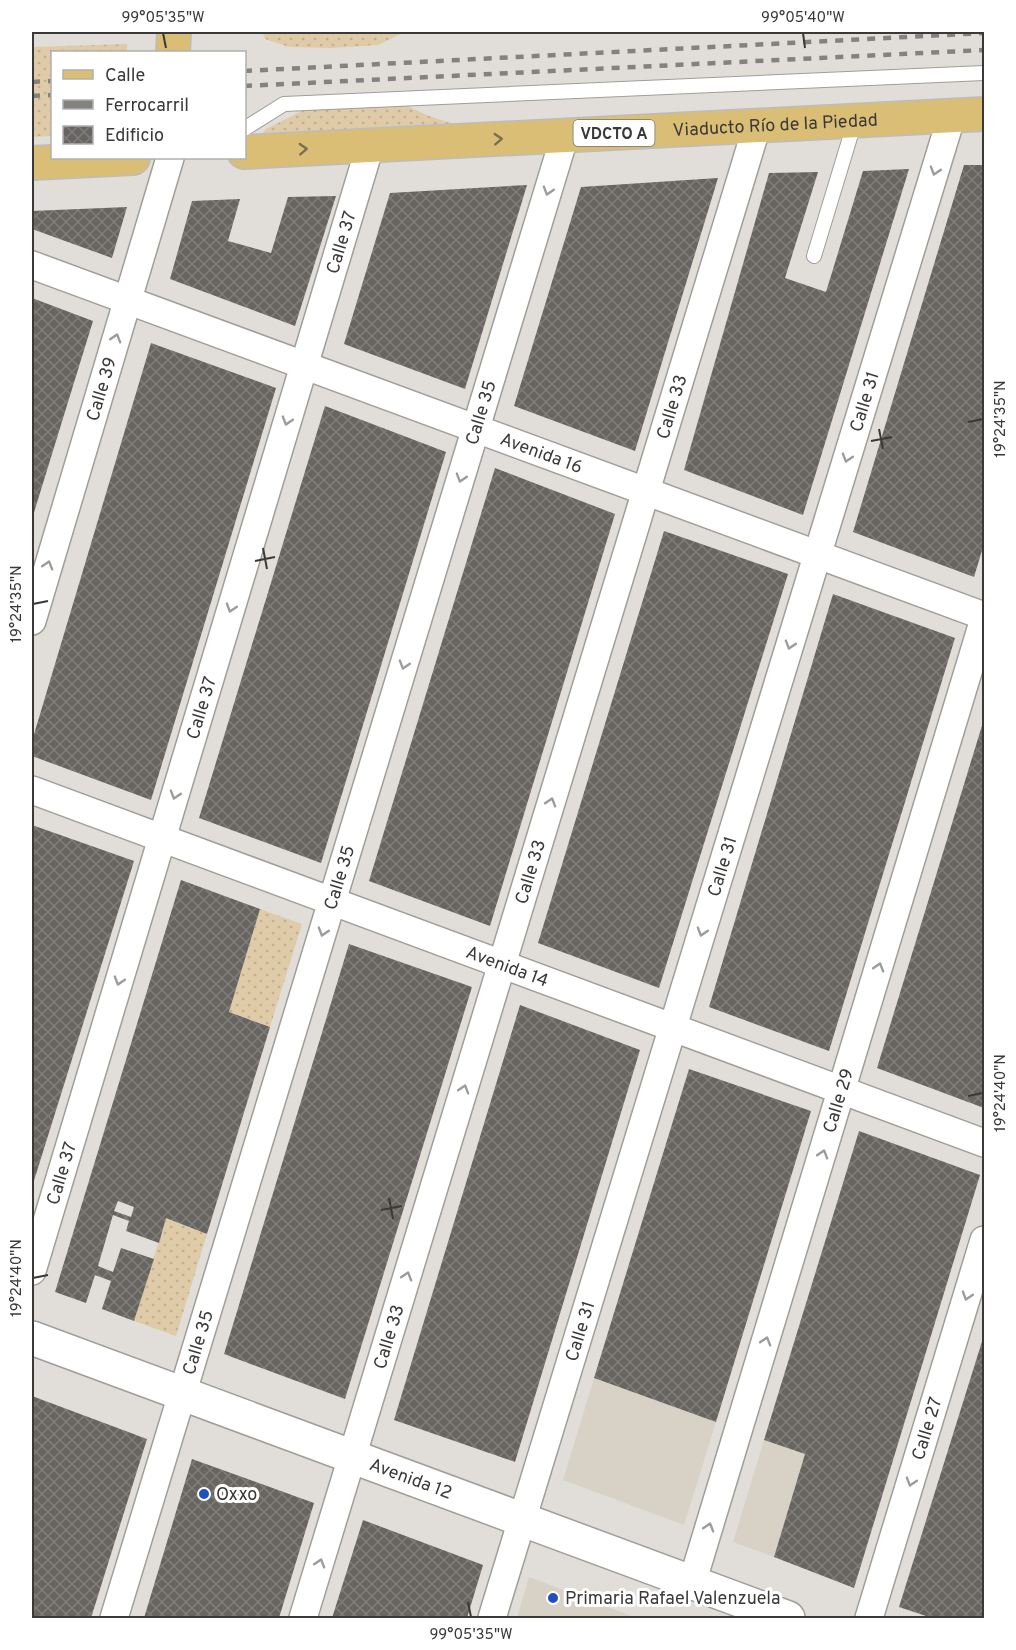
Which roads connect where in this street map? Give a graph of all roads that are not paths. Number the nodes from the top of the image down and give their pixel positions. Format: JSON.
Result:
{"nodes":[{"id":1,"x":174,"y":32,"type":"edge"},
{"id":2,"x":173,"y":51,"type":"edge"},
{"id":3,"x":984,"y":73,"type":"edge"},
{"id":4,"x":984,"y":114,"type":"edge"},
{"id":5,"x":952,"y":116,"type":"junction"},
{"id":6,"x":855,"y":121,"type":"junction"},
{"id":7,"x":757,"y":126,"type":"junction"},
{"id":8,"x":246,"y":128,"type":"edge"},
{"id":9,"x":565,"y":135,"type":"junction"},
{"id":10,"x":370,"y":146,"type":"junction"},
{"id":11,"x":246,"y":152,"type":"edge"},
{"id":12,"x":113,"y":159,"type":"edge"},
{"id":13,"x":170,"y":159,"type":"edge"},
{"id":14,"x":32,"y":163,"type":"edge"},
{"id":15,"x":814,"y":256,"type":"dead end"},
{"id":16,"x":32,"y":265,"type":"edge"},
{"id":17,"x":127,"y":300,"type":"junction"},
{"id":18,"x":304,"y":365,"type":"junction"},
{"id":19,"x":476,"y":428,"type":"junction"},
{"id":20,"x":646,"y":491,"type":"junction"},
{"id":21,"x":818,"y":554,"type":"junction"},
{"id":22,"x":984,"y":617,"type":"edge"},
{"id":23,"x":32,"y":621,"type":"edge"},
{"id":24,"x":32,"y":790,"type":"edge"},
{"id":25,"x":162,"y":838,"type":"junction"},
{"id":26,"x":333,"y":902,"type":"junction"},
{"id":27,"x":502,"y":964,"type":"junction"},
{"id":28,"x":673,"y":1027,"type":"junction"},
{"id":29,"x":842,"y":1090,"type":"junction"},
{"id":30,"x":984,"y":1143,"type":"edge"},
{"id":31,"x":984,"y":1240,"type":"edge"},
{"id":32,"x":32,"y":1271,"type":"edge"},
{"id":33,"x":32,"y":1338,"type":"edge"},
{"id":34,"x":183,"y":1394,"type":"junction"},
{"id":35,"x":352,"y":1457,"type":"junction"},
{"id":36,"x":522,"y":1520,"type":"junction"},
{"id":37,"x":692,"y":1583,"type":"junction"},
{"id":38,"x":114,"y":1618,"type":"edge"},
{"id":39,"x":303,"y":1618,"type":"edge"},
{"id":40,"x":492,"y":1618,"type":"edge"},
{"id":41,"x":788,"y":1618,"type":"edge"},
{"id":42,"x":869,"y":1618,"type":"edge"}],
"edges":[{"from":1,"to":2,"type":"main road"},
{"from":3,"to":8,"type":"lane"},
{"from":4,"to":5,"type":"main road","name":"Viaducto Río de la Piedad","number":"VDCTO A"},
{"from":5,"to":6,"type":"main road","name":"Viaducto Río de la Piedad","number":"VDCTO A"},
{"from":5,"to":21,"type":"street","name":"Calle 31","one_way":true},
{"from":6,"to":7,"type":"main road","name":"Viaducto Río de la Piedad","number":"VDCTO A"},
{"from":6,"to":15,"type":"lane"},
{"from":7,"to":9,"type":"main road","name":"Viaducto Río de la Piedad","number":"VDCTO A"},
{"from":7,"to":20,"type":"street","name":"Calle 33"},
{"from":10,"to":9,"type":"main road","name":"Viaducto Río de la Piedad","number":"VDCTO A","one_way":true},
{"from":9,"to":19,"type":"street","name":"Calle 35","one_way":true},
{"from":11,"to":10,"type":"main road","name":"Viaducto Río de la Piedad","number":"VDCTO A","one_way":true},
{"from":10,"to":18,"type":"street","name":"Calle 37"},
{"from":12,"to":14,"type":"main road"},
{"from":13,"to":17,"type":"street","name":"Calle 39"},
{"from":16,"to":17,"type":"street","name":"Avenida 16"},
{"from":17,"to":18,"type":"street","name":"Avenida 16"},
{"from":23,"to":17,"type":"street","name":"Calle 39","one_way":true},
{"from":18,"to":19,"type":"street","name":"Avenida 16"},
{"from":18,"to":25,"type":"street","name":"Calle 37","one_way":true},
{"from":19,"to":20,"type":"street","name":"Avenida 16"},
{"from":19,"to":26,"type":"street","name":"Calle 35","one_way":true},
{"from":20,"to":21,"type":"street","name":"Avenida 16"},
{"from":27,"to":20,"type":"street","name":"Calle 33","one_way":true},
{"from":21,"to":22,"type":"street","name":"Avenida 16"},
{"from":21,"to":28,"type":"street","name":"Calle 31","one_way":true},
{"from":29,"to":22,"type":"street","name":"Calle 29","one_way":true},
{"from":24,"to":25,"type":"street","name":"Avenida 14"},
{"from":25,"to":26,"type":"street","name":"Avenida 14"},
{"from":25,"to":32,"type":"street","name":"Calle 37","one_way":true},
{"from":26,"to":27,"type":"street","name":"Avenida 14"},
{"from":26,"to":34,"type":"street","name":"Calle 35","one_way":true},
{"from":27,"to":28,"type":"street","name":"Avenida 14"},
{"from":35,"to":27,"type":"street","name":"Calle 33","one_way":true},
{"from":28,"to":29,"type":"street","name":"Avenida 14"},
{"from":28,"to":36,"type":"street","name":"Calle 31"},
{"from":29,"to":30,"type":"street","name":"Avenida 14"},
{"from":37,"to":29,"type":"street","name":"Calle 29","one_way":true},
{"from":31,"to":42,"type":"street","name":"Calle 27","one_way":true},
{"from":33,"to":34,"type":"street","name":"Avenida 12"},
{"from":34,"to":35,"type":"street","name":"Avenida 12"},
{"from":34,"to":38,"type":"street","name":"Calle 35"},
{"from":35,"to":36,"type":"street","name":"Avenida 12"},
{"from":39,"to":35,"type":"street","name":"Calle 33","one_way":true},
{"from":36,"to":37,"type":"street","name":"Avenida 12"},
{"from":36,"to":40,"type":"street","name":"Calle 31"},
{"from":37,"to":41,"type":"street","name":"Avenida 12"}]}
